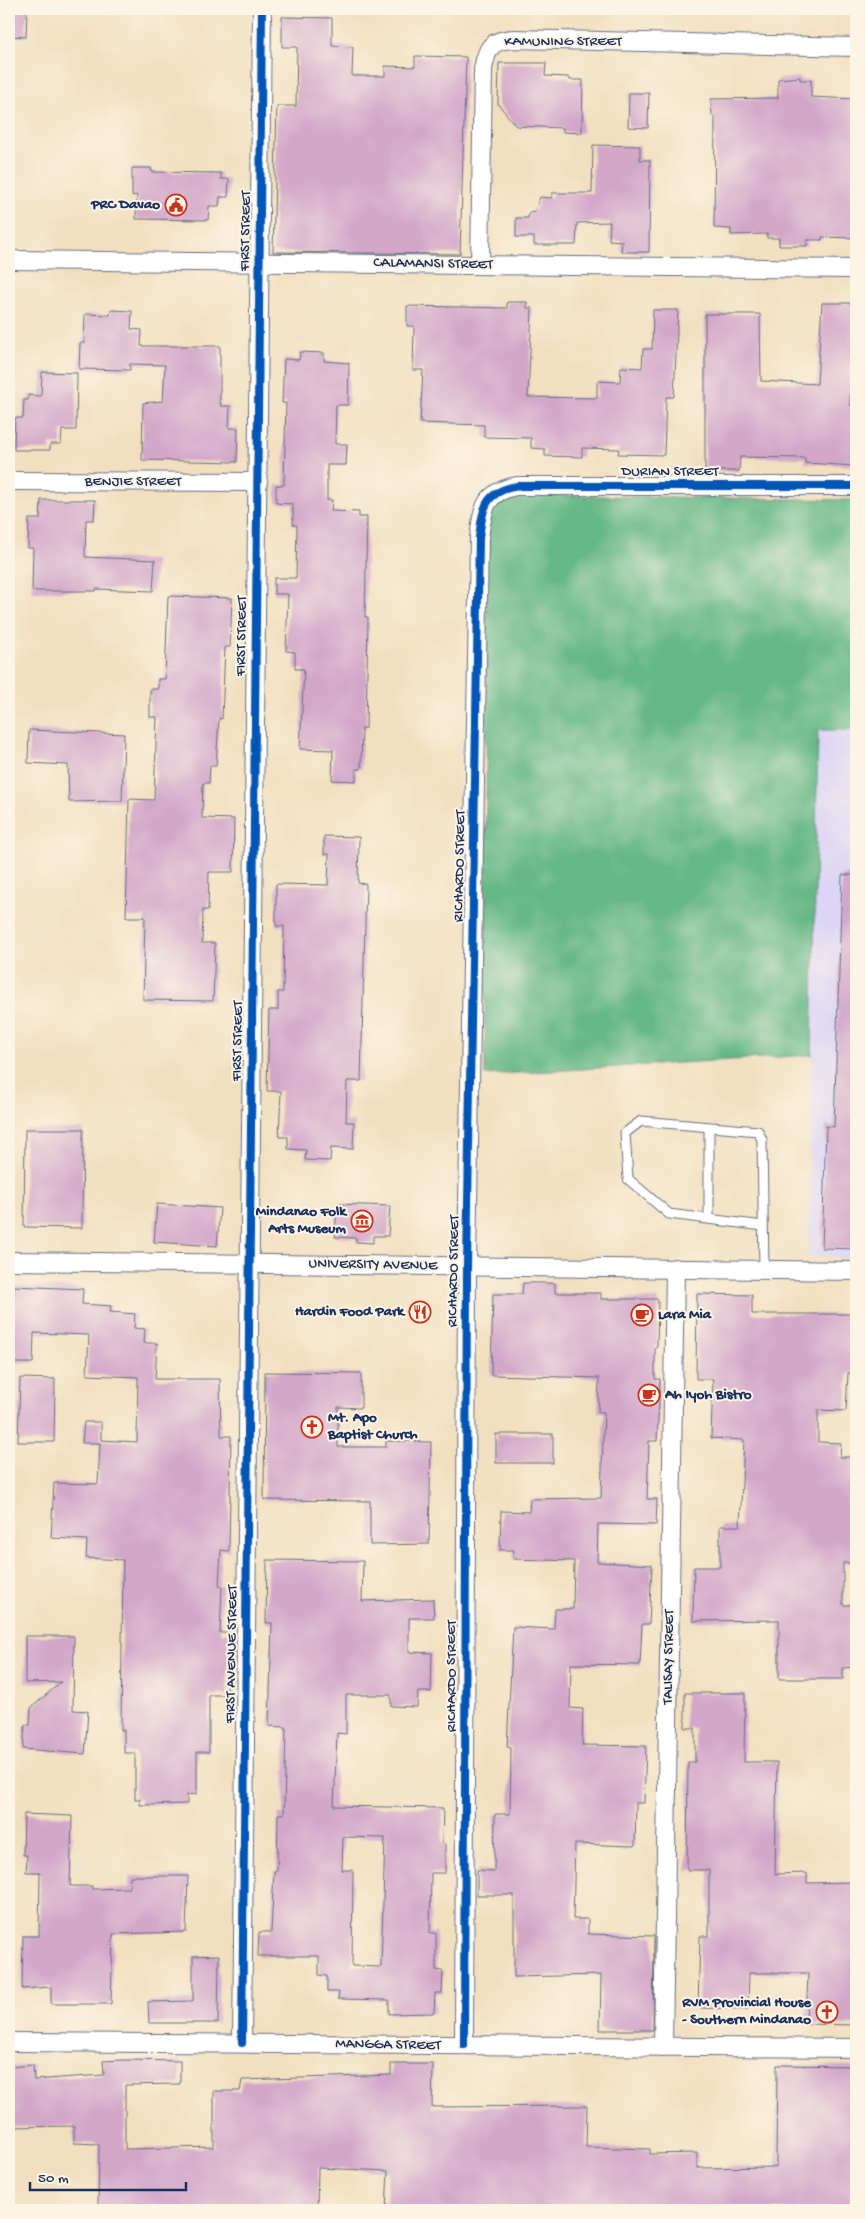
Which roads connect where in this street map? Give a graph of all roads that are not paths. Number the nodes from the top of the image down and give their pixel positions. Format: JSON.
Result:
{"nodes":[{"id":1,"x":262,"y":9,"type":"edge"},
{"id":2,"x":856,"y":47,"type":"edge"},
{"id":3,"x":9,"y":260,"type":"edge"},
{"id":4,"x":260,"y":262,"type":"junction"},
{"id":5,"x":480,"y":265,"type":"junction"},
{"id":6,"x":856,"y":268,"type":"edge"},
{"id":7,"x":9,"y":481,"type":"edge"},
{"id":8,"x":258,"y":482,"type":"junction"},
{"id":9,"x":856,"y":486,"type":"edge"},
{"id":10,"x":488,"y":499,"type":"joint"},
{"id":11,"x":709,"y":1127,"type":"junction"},
{"id":12,"x":709,"y":1219,"type":"junction"},
{"id":13,"x":763,"y":1226,"type":"junction"},
{"id":14,"x":9,"y":1261,"type":"edge"},
{"id":15,"x":250,"y":1264,"type":"junction"},
{"id":16,"x":467,"y":1266,"type":"junction"},
{"id":17,"x":675,"y":1268,"type":"junction"},
{"id":18,"x":764,"y":1270,"type":"junction"},
{"id":19,"x":856,"y":1271,"type":"edge"},
{"id":20,"x":9,"y":2042,"type":"edge"},
{"id":21,"x":242,"y":2044,"type":"junction"},
{"id":22,"x":464,"y":2046,"type":"junction"},
{"id":23,"x":663,"y":2047,"type":"junction"},
{"id":24,"x":856,"y":2048,"type":"edge"}],
"edges":[{"from":1,"to":4,"type":"street","name":"FIRST STREET"},
{"from":2,"to":5,"type":"street","name":"KAMUNING STREET"},
{"from":3,"to":4,"type":"street","name":"CALAMANSI STREET"},
{"from":4,"to":5,"type":"street","name":"CALAMANSI STREET"},
{"from":4,"to":8,"type":"street","name":"FIRST STREET"},
{"from":5,"to":6,"type":"street","name":"CALAMANSI STREET"},
{"from":7,"to":8,"type":"street","name":"BENJIE STREET"},
{"from":8,"to":15,"type":"street","name":"FIRST STREET"},
{"from":9,"to":10,"type":"street","name":"DURIAN STREET"},
{"from":10,"to":16,"type":"street","name":"RICHARDO STREET"},
{"from":11,"to":12,"type":"lane"},
{"from":11,"to":12,"type":"lane"},
{"from":11,"to":13,"type":"lane"},
{"from":12,"to":13,"type":"lane"},
{"from":13,"to":18,"type":"lane"},
{"from":14,"to":15,"type":"street","name":"UNIVERSITY AVENUE"},
{"from":15,"to":16,"type":"street","name":"UNIVERSITY AVENUE"},
{"from":15,"to":21,"type":"street","name":"FIRST AVENUE STREET"},
{"from":16,"to":17,"type":"street","name":"UNIVERSITY AVENUE"},
{"from":16,"to":22,"type":"street","name":"RICHARDO STREET"},
{"from":17,"to":18,"type":"street","name":"UNIVERSITY AVENUE"},
{"from":17,"to":23,"type":"street","name":"TALISAY STREET"},
{"from":18,"to":19,"type":"street","name":"UNIVERSITY AVENUE"},
{"from":20,"to":21,"type":"street","name":"MANGGA STREET"},
{"from":21,"to":22,"type":"street","name":"MANGGA STREET"},
{"from":22,"to":23,"type":"street","name":"MANGGA STREET"},
{"from":23,"to":24,"type":"street","name":"MANGGA STREET"}]}
